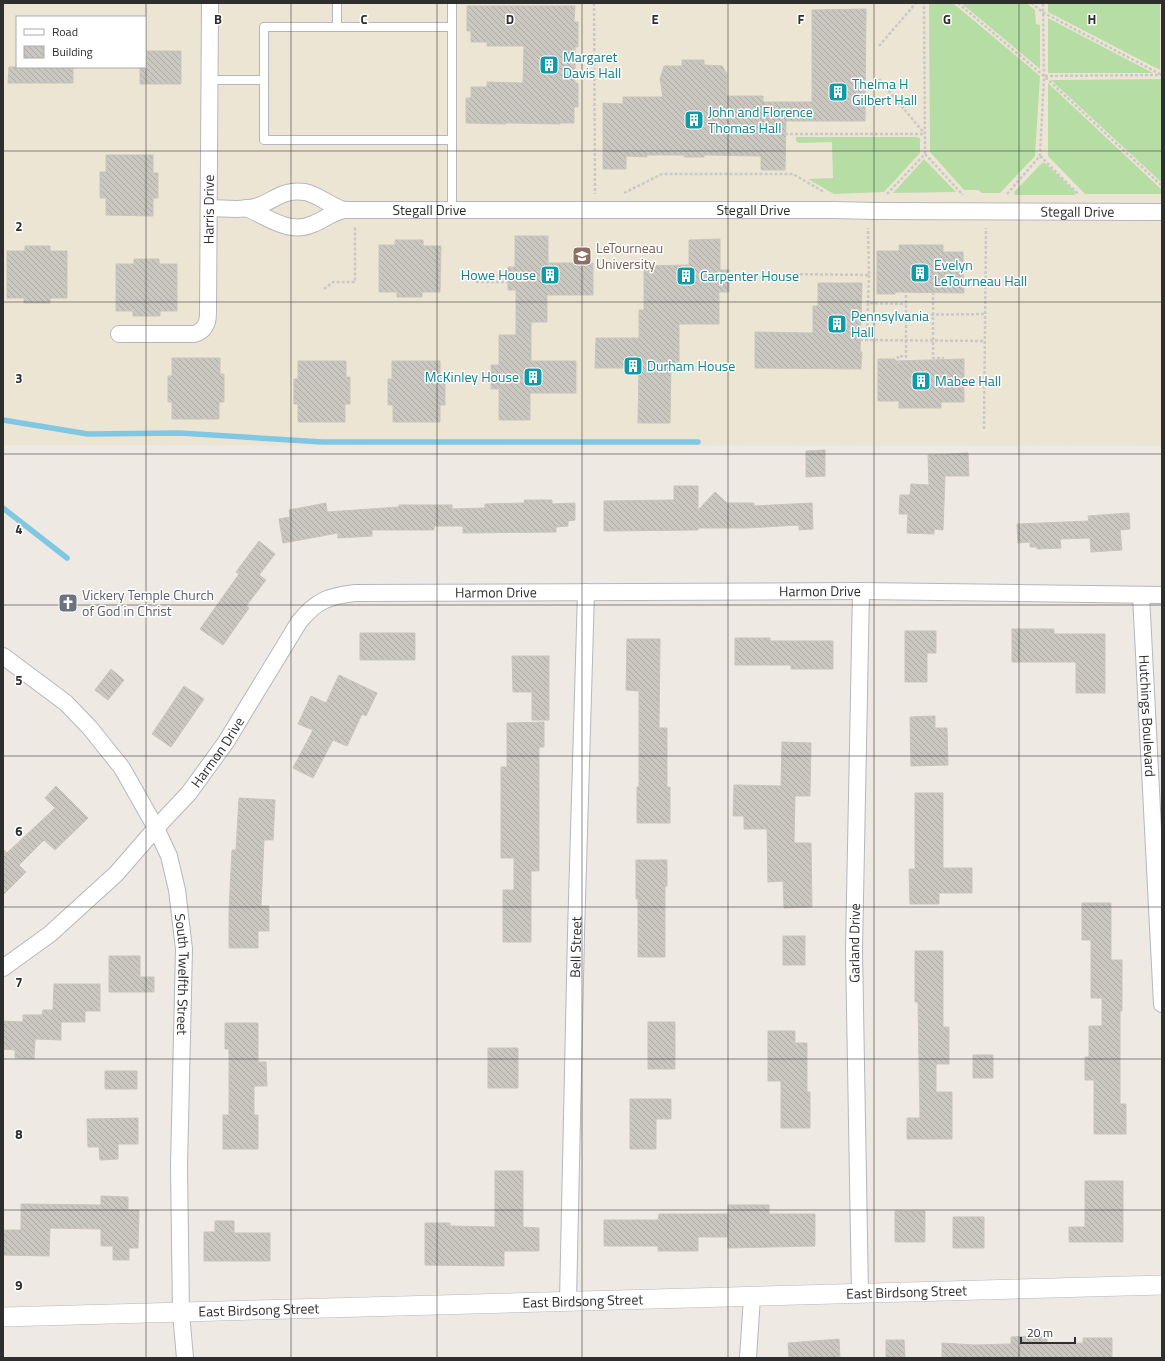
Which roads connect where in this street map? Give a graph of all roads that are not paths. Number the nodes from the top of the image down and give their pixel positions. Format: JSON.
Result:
{"nodes":[{"id":1,"x":210,"y":3,"type":"edge"},
{"id":2,"x":337,"y":3,"type":"edge"},
{"id":3,"x":452,"y":3,"type":"edge"},
{"id":4,"x":337,"y":27,"type":"junction"},
{"id":5,"x":452,"y":27,"type":"junction"},
{"id":6,"x":210,"y":80,"type":"junction"},
{"id":7,"x":264,"y":80,"type":"junction"},
{"id":8,"x":452,"y":140,"type":"junction"},
{"id":9,"x":209,"y":208,"type":"junction"},
{"id":10,"x":246,"y":208,"type":"junction"},
{"id":11,"x":344,"y":210,"type":"junction"},
{"id":12,"x":452,"y":210,"type":"junction"},
{"id":13,"x":1162,"y":212,"type":"edge"},
{"id":14,"x":119,"y":334,"type":"dead end"},
{"id":15,"x":861,"y":591,"type":"junction"},
{"id":16,"x":586,"y":592,"type":"junction"},
{"id":17,"x":1141,"y":595,"type":"junction"},
{"id":18,"x":1162,"y":595,"type":"edge"},
{"id":19,"x":3,"y":656,"type":"edge"},
{"id":20,"x":156,"y":828,"type":"junction"},
{"id":21,"x":3,"y":968,"type":"edge"},
{"id":22,"x":1162,"y":1004,"type":"edge"},
{"id":23,"x":1162,"y":1285,"type":"edge"},
{"id":24,"x":860,"y":1294,"type":"junction"},
{"id":25,"x":752,"y":1297,"type":"junction"},
{"id":26,"x":568,"y":1301,"type":"junction"},
{"id":27,"x":181,"y":1312,"type":"junction"},
{"id":28,"x":3,"y":1316,"type":"edge"},
{"id":29,"x":185,"y":1358,"type":"edge"},
{"id":30,"x":748,"y":1358,"type":"edge"}],
"edges":[{"from":1,"to":6,"type":"street","name":"Harris Drive"},
{"from":2,"to":4,"type":"lane"},
{"from":3,"to":5,"type":"lane"},
{"from":4,"to":5,"type":"lane"},
{"from":4,"to":7,"type":"lane"},
{"from":5,"to":8,"type":"lane"},
{"from":6,"to":7,"type":"lane"},
{"from":6,"to":9,"type":"street","name":"Harris Drive"},
{"from":7,"to":8,"type":"lane"},
{"from":8,"to":12,"type":"lane"},
{"from":9,"to":10,"type":"street","name":"Stegall Drive"},
{"from":9,"to":14,"type":"street","name":"Harris Drive"},
{"from":10,"to":11,"type":"street","name":"Stegall Drive"},
{"from":10,"to":11,"type":"street","name":"Stegall Drive"},
{"from":11,"to":12,"type":"street","name":"Stegall Drive"},
{"from":12,"to":13,"type":"street","name":"Stegall Drive"},
{"from":15,"to":16,"type":"street","name":"Harmon Drive"},
{"from":15,"to":17,"type":"street","name":"Harmon Drive"},
{"from":15,"to":24,"type":"street","name":"Garland Drive"},
{"from":16,"to":20,"type":"street","name":"Harmon Drive"},
{"from":16,"to":26,"type":"street","name":"Bell Street"},
{"from":17,"to":18,"type":"street","name":"Harmon Drive"},
{"from":17,"to":22,"type":"street","name":"Hutchings Boulevard"},
{"from":19,"to":20,"type":"street","name":"South Twelfth Street"},
{"from":20,"to":21,"type":"street","name":"Harmon Drive"},
{"from":20,"to":27,"type":"street","name":"South Twelfth Street"},
{"from":23,"to":24,"type":"street","name":"East Birdsong Street"},
{"from":24,"to":25,"type":"street","name":"East Birdsong Street"},
{"from":25,"to":26,"type":"street","name":"East Birdsong Street"},
{"from":25,"to":30,"type":"street"},
{"from":26,"to":27,"type":"street","name":"East Birdsong Street"},
{"from":27,"to":28,"type":"street","name":"East Birdsong Street"},
{"from":27,"to":29,"type":"street","name":"South Twelfth Street"}]}
